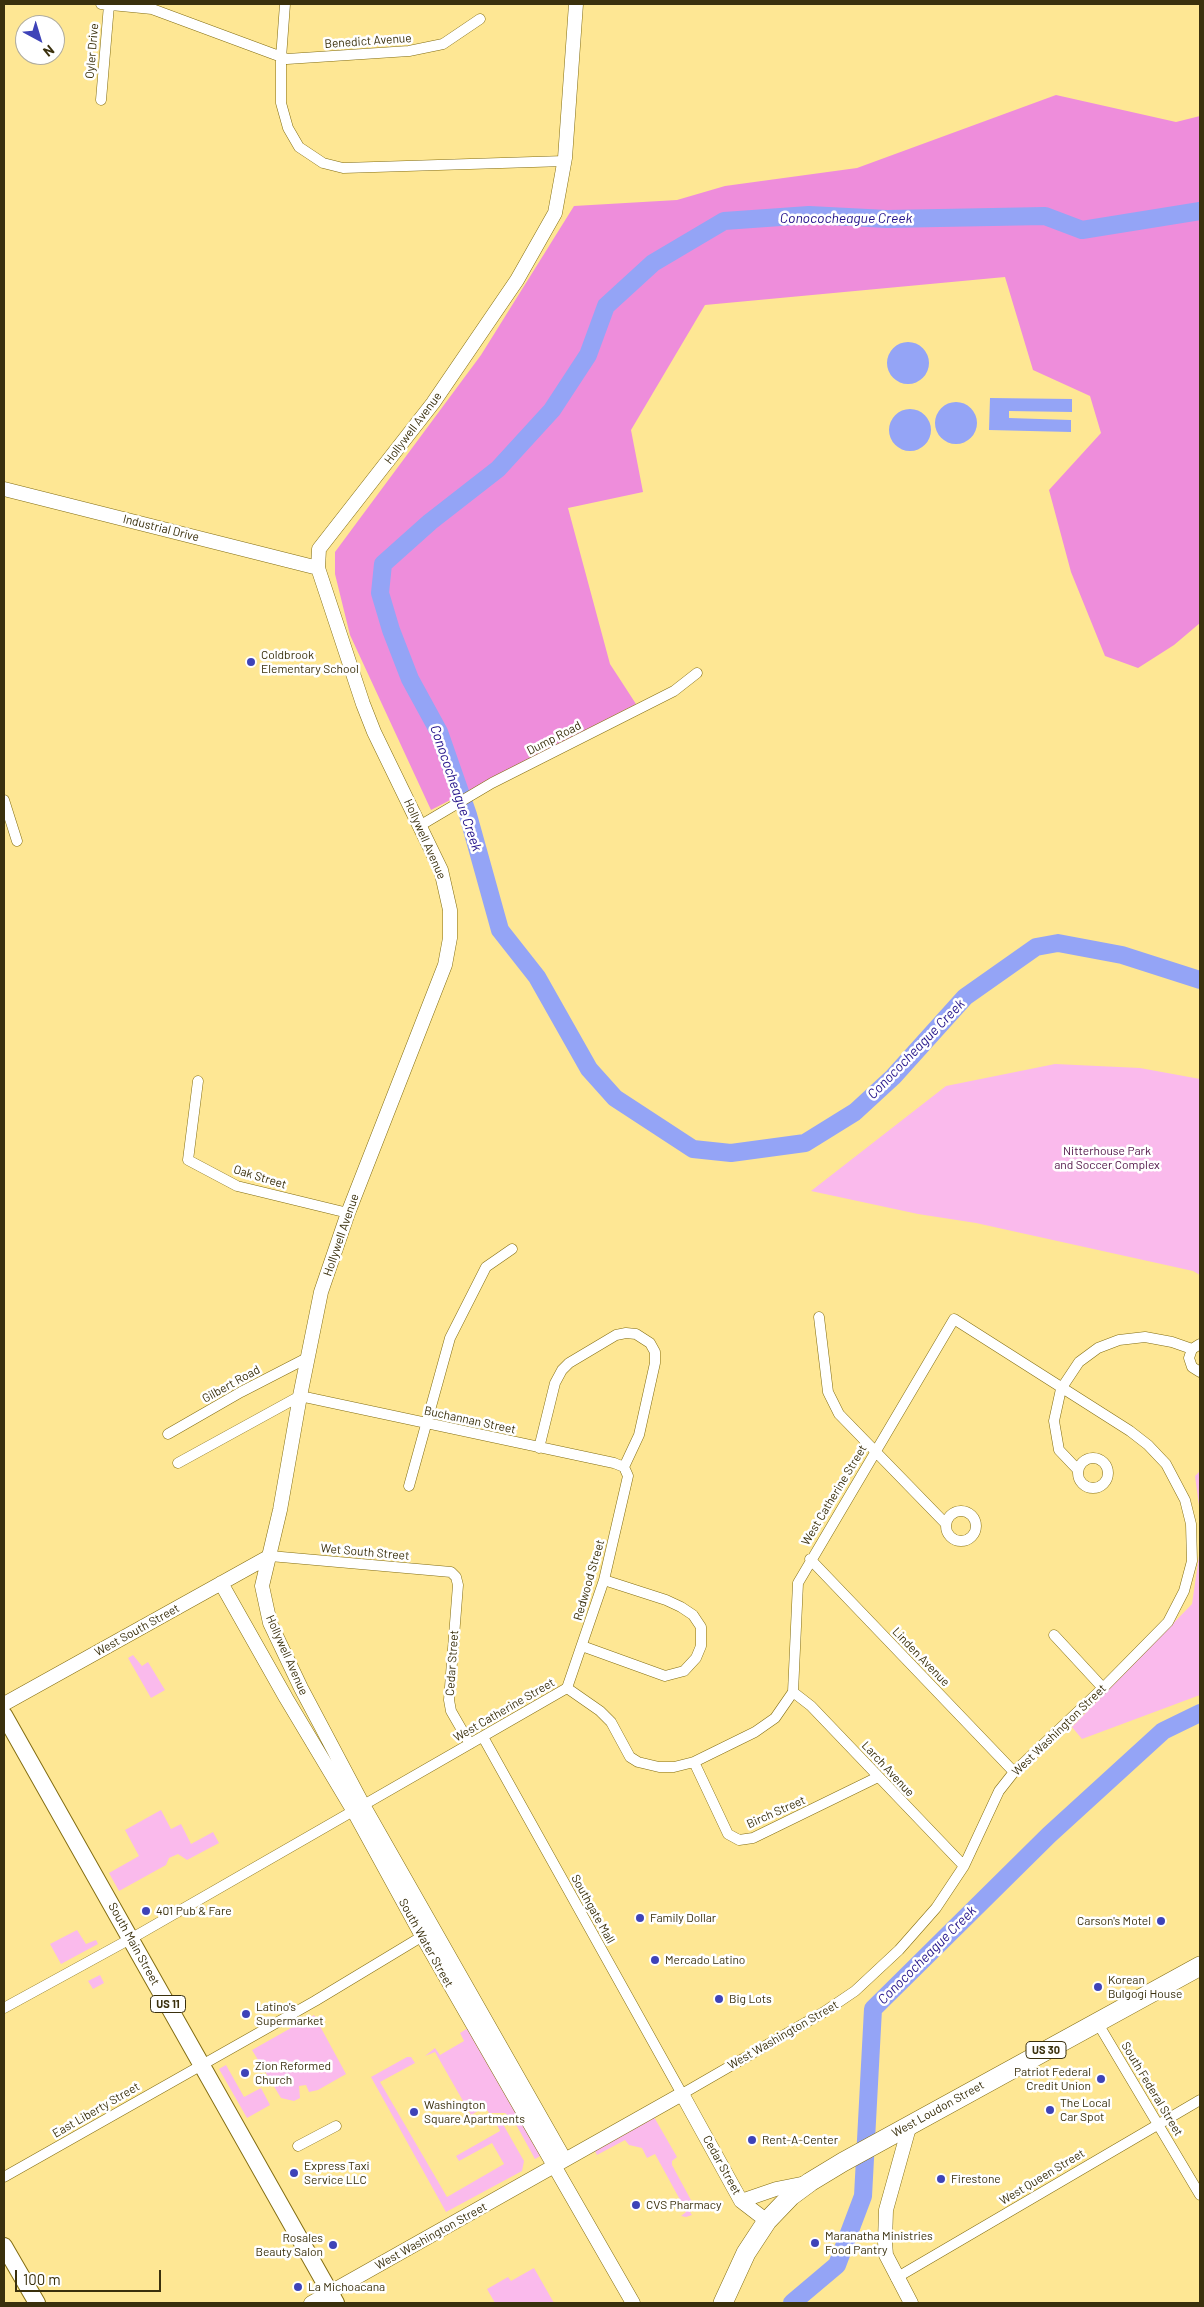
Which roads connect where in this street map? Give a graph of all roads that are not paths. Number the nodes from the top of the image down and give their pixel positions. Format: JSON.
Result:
{"nodes":[{"id":1,"x":105,"y":4,"type":"edge"},
{"id":2,"x":285,"y":4,"type":"edge"},
{"id":3,"x":576,"y":4,"type":"edge"},
{"id":4,"x":480,"y":19,"type":"dead end"},
{"id":5,"x":281,"y":58,"type":"junction"},
{"id":6,"x":101,"y":100,"type":"dead end"},
{"id":7,"x":564,"y":161,"type":"junction"},
{"id":8,"x":4,"y":489,"type":"edge"},
{"id":9,"x":318,"y":568,"type":"junction"},
{"id":10,"x":697,"y":673,"type":"dead end"},
{"id":11,"x":4,"y":800,"type":"edge"},
{"id":12,"x":420,"y":825,"type":"junction"},
{"id":13,"x":17,"y":841,"type":"dead end"},
{"id":14,"x":198,"y":1081,"type":"dead end"},
{"id":15,"x":348,"y":1213,"type":"junction"},
{"id":16,"x":512,"y":1249,"type":"dead end"},
{"id":17,"x":819,"y":1317,"type":"dead end"},
{"id":18,"x":954,"y":1319,"type":"joint"},
{"id":19,"x":1196,"y":1347,"type":"edge"},
{"id":20,"x":307,"y":1358,"type":"junction"},
{"id":21,"x":1200,"y":1372,"type":"edge"},
{"id":22,"x":1061,"y":1389,"type":"junction"},
{"id":23,"x":300,"y":1396,"type":"junction"},
{"id":24,"x":425,"y":1423,"type":"junction"},
{"id":25,"x":168,"y":1434,"type":"dead end"},
{"id":26,"x":539,"y":1448,"type":"junction"},
{"id":27,"x":875,"y":1451,"type":"junction"},
{"id":28,"x":178,"y":1463,"type":"dead end"},
{"id":29,"x":1078,"y":1470,"type":"dead end"},
{"id":30,"x":626,"y":1472,"type":"junction"},
{"id":31,"x":409,"y":1486,"type":"dead end"},
{"id":32,"x":946,"y":1524,"type":"dead end"},
{"id":33,"x":270,"y":1556,"type":"junction"},
{"id":34,"x":810,"y":1559,"type":"junction"},
{"id":35,"x":456,"y":1577,"type":"joint"},
{"id":36,"x":604,"y":1580,"type":"junction"},
{"id":37,"x":221,"y":1583,"type":"junction"},
{"id":38,"x":1054,"y":1635,"type":"dead end"},
{"id":39,"x":582,"y":1646,"type":"junction"},
{"id":40,"x":567,"y":1688,"type":"junction"},
{"id":41,"x":1104,"y":1688,"type":"junction"},
{"id":42,"x":793,"y":1692,"type":"junction"},
{"id":43,"x":4,"y":1704,"type":"edge"},
{"id":44,"x":4,"y":1715,"type":"edge"},
{"id":45,"x":483,"y":1736,"type":"junction"},
{"id":46,"x":470,"y":1744,"type":"junction"},
{"id":47,"x":694,"y":1762,"type":"junction"},
{"id":48,"x":1014,"y":1772,"type":"junction"},
{"id":49,"x":878,"y":1777,"type":"junction"},
{"id":50,"x":358,"y":1808,"type":"junction"},
{"id":51,"x":964,"y":1866,"type":"junction"},
{"id":52,"x":428,"y":1933,"type":"junction"},
{"id":53,"x":131,"y":1938,"type":"junction"},
{"id":54,"x":1200,"y":1966,"type":"edge"},
{"id":55,"x":4,"y":2008,"type":"edge"},
{"id":56,"x":1097,"y":2022,"type":"junction"},
{"id":57,"x":202,"y":2065,"type":"junction"},
{"id":58,"x":682,"y":2094,"type":"junction"},
{"id":59,"x":1200,"y":2100,"type":"edge"},
{"id":60,"x":1158,"y":2123,"type":"junction"},
{"id":61,"x":910,"y":2124,"type":"junction"},
{"id":62,"x":336,"y":2126,"type":"dead end"},
{"id":63,"x":298,"y":2146,"type":"dead end"},
{"id":64,"x":559,"y":2163,"type":"junction"},
{"id":65,"x":4,"y":2177,"type":"edge"},
{"id":66,"x":810,"y":2182,"type":"junction"},
{"id":67,"x":1200,"y":2195,"type":"edge"},
{"id":68,"x":741,"y":2200,"type":"junction"},
{"id":69,"x":767,"y":2221,"type":"junction"},
{"id":70,"x":4,"y":2246,"type":"edge"},
{"id":71,"x":896,"y":2278,"type":"junction"},
{"id":72,"x":333,"y":2298,"type":"edge"},
{"id":73,"x":37,"y":2303,"type":"edge"},
{"id":74,"x":311,"y":2303,"type":"edge"},
{"id":75,"x":632,"y":2303,"type":"edge"},
{"id":76,"x":723,"y":2303,"type":"edge"},
{"id":77,"x":911,"y":2303,"type":"edge"}],
"edges":[{"from":1,"to":5,"type":"street"},
{"from":1,"to":6,"type":"street","name":"Oyler Drive"},
{"from":2,"to":5,"type":"street"},
{"from":3,"to":7,"type":"street","name":"Hollywell Avenue"},
{"from":4,"to":5,"type":"street","name":"Benedict Avenue"},
{"from":5,"to":7,"type":"street"},
{"from":7,"to":9,"type":"street","name":"Hollywell Avenue"},
{"from":8,"to":9,"type":"street","name":"Industrial Drive"},
{"from":9,"to":12,"type":"street","name":"Hollywell Avenue"},
{"from":10,"to":12,"type":"street","name":"Dump Road"},
{"from":11,"to":13,"type":"street"},
{"from":12,"to":15,"type":"street","name":"Hollywell Avenue"},
{"from":14,"to":15,"type":"street","name":"Oak Street"},
{"from":15,"to":20,"type":"street","name":"Hollywell Avenue"},
{"from":16,"to":24,"type":"street"},
{"from":17,"to":27,"type":"street"},
{"from":18,"to":22,"type":"street","name":"West Washington Street"},
{"from":18,"to":27,"type":"street","name":"West Catherine Street"},
{"from":19,"to":21,"type":"street"},
{"from":19,"to":22,"type":"street"},
{"from":20,"to":23,"type":"street","name":"Hollywell Avenue"},
{"from":20,"to":25,"type":"street","name":"Gilbert Road"},
{"from":22,"to":29,"type":"street"},
{"from":22,"to":41,"type":"street","name":"West Washington Street"},
{"from":23,"to":24,"type":"street","name":"Buchannan Street"},
{"from":23,"to":28,"type":"street"},
{"from":23,"to":33,"type":"street","name":"Hollywell Avenue"},
{"from":24,"to":26,"type":"street","name":"Buchannan Street"},
{"from":24,"to":31,"type":"street"},
{"from":26,"to":30,"type":"street","name":"Buchannan Street"},
{"from":26,"to":30,"type":"street","name":"Redwood Street"},
{"from":27,"to":32,"type":"street"},
{"from":27,"to":34,"type":"street","name":"West Catherine Street"},
{"from":30,"to":36,"type":"street","name":"Redwood Street"},
{"from":33,"to":35,"type":"street","name":"Wet South Street"},
{"from":33,"to":37,"type":"street","name":"West South Street"},
{"from":33,"to":50,"type":"street","name":"Hollywell Avenue"},
{"from":34,"to":42,"type":"street","name":"West Catherine Street"},
{"from":34,"to":48,"type":"street","name":"Linden Avenue"},
{"from":35,"to":46,"type":"street","name":"Cedar Street"},
{"from":36,"to":39,"type":"street","name":"Redwood Street"},
{"from":36,"to":39,"type":"street"},
{"from":37,"to":43,"type":"street","name":"West South Street"},
{"from":37,"to":50,"type":"street","name":"South Water Street"},
{"from":38,"to":41,"type":"street"},
{"from":39,"to":40,"type":"street","name":"Redwood Street"},
{"from":40,"to":45,"type":"street","name":"West Catherine Street"},
{"from":40,"to":47,"type":"street","name":"West Catherine Street"},
{"from":41,"to":48,"type":"street","name":"West Washington Street"},
{"from":42,"to":47,"type":"street","name":"West Catherine Street"},
{"from":42,"to":49,"type":"street","name":"Larch Avenue"},
{"from":44,"to":53,"type":"main road","name":"South Main Street","number":"US 11"},
{"from":45,"to":46,"type":"street","name":"West Catherine Street"},
{"from":45,"to":58,"type":"street","name":"Southgate Mall"},
{"from":46,"to":50,"type":"street","name":"West Catherine Street"},
{"from":47,"to":49,"type":"street","name":"Birch Street"},
{"from":48,"to":51,"type":"street","name":"West Washington Street"},
{"from":49,"to":51,"type":"street","name":"Larch Avenue"},
{"from":50,"to":52,"type":"street","name":"South Water Street"},
{"from":50,"to":53,"type":"street","name":"West Catherine Street"},
{"from":51,"to":58,"type":"street","name":"West Washington Street"},
{"from":52,"to":57,"type":"street","name":"East Liberty Street"},
{"from":52,"to":64,"type":"street","name":"South Water Street"},
{"from":53,"to":55,"type":"street","name":"West Catherine Street"},
{"from":53,"to":57,"type":"main road","name":"South Main Street","number":"US 11"},
{"from":54,"to":56,"type":"highway","name":"West Loudon Street","number":"US 30"},
{"from":56,"to":60,"type":"street","name":"South Federal Street"},
{"from":56,"to":61,"type":"highway","name":"West Loudon Street","number":"US 30"},
{"from":57,"to":65,"type":"street","name":"East Liberty Street"},
{"from":57,"to":72,"type":"main road","name":"South Main Street","number":"US 11"},
{"from":58,"to":64,"type":"street","name":"West Washington Street"},
{"from":58,"to":68,"type":"street","name":"Cedar Street"},
{"from":59,"to":60,"type":"street","name":"West Queen Street"},
{"from":60,"to":67,"type":"street","name":"South Federal Street"},
{"from":60,"to":71,"type":"street","name":"West Queen Street"},
{"from":61,"to":66,"type":"highway","name":"West Loudon Street","number":"US 30"},
{"from":61,"to":71,"type":"street"},
{"from":62,"to":63,"type":"street"},
{"from":64,"to":72,"type":"street","name":"West Washington Street"},
{"from":64,"to":75,"type":"street","name":"South Water Street"},
{"from":66,"to":68,"type":"street","name":"Cedar Street"},
{"from":66,"to":69,"type":"highway","name":"West Loudon Street","number":"US 30"},
{"from":68,"to":69,"type":"street"},
{"from":69,"to":76,"type":"highway","name":"West Loudon Street","number":"US 30"},
{"from":70,"to":73,"type":"main road"},
{"from":71,"to":77,"type":"street"},
{"from":72,"to":74,"type":"street","name":"West Washington Street"}]}
